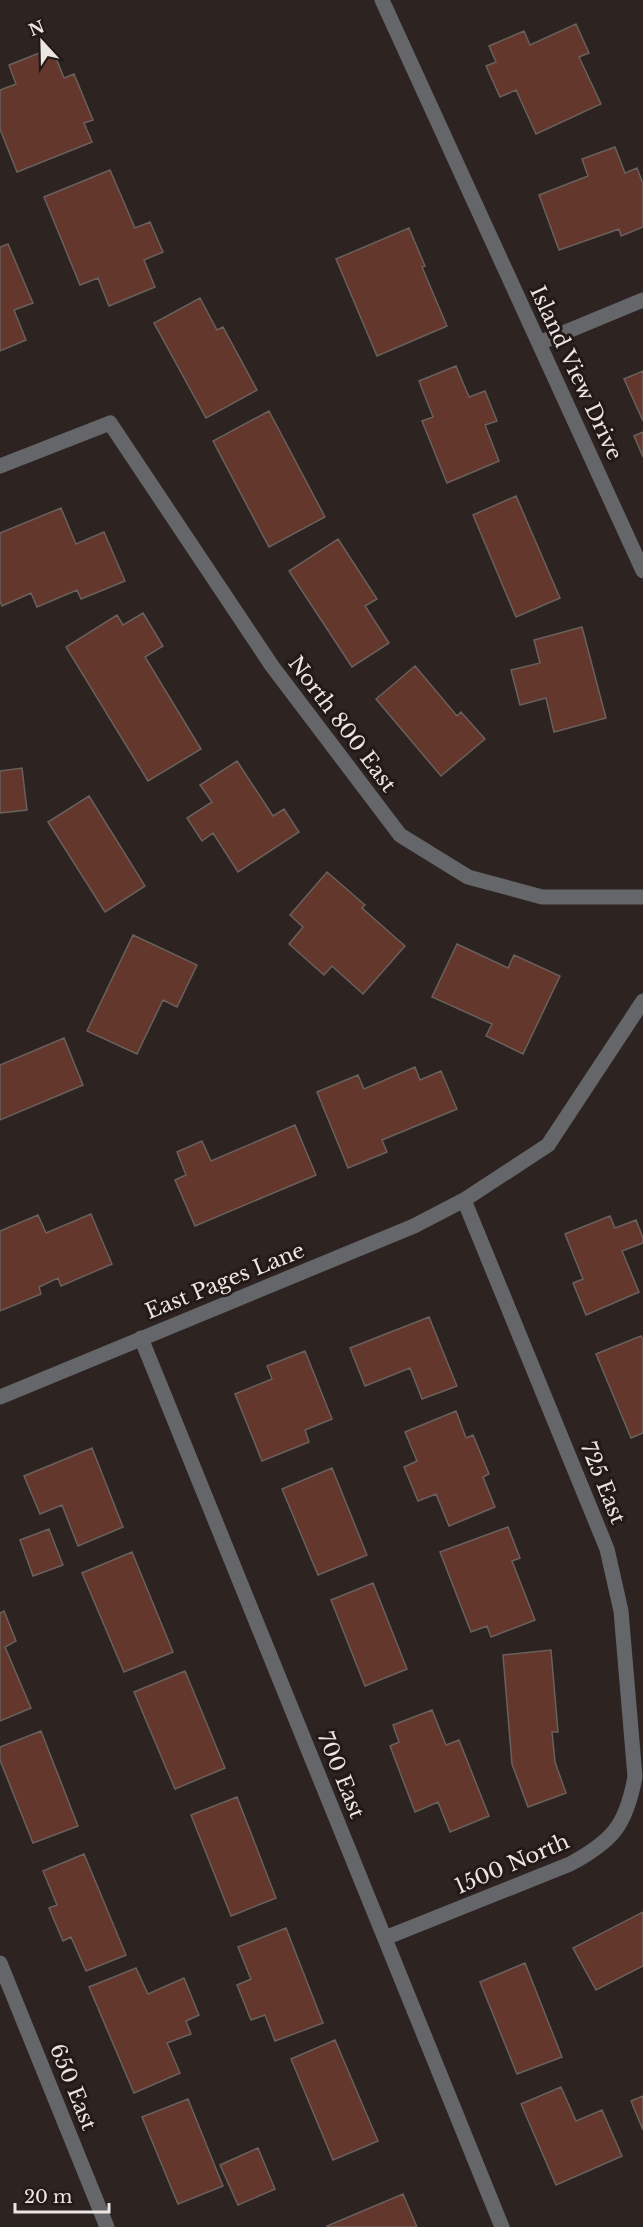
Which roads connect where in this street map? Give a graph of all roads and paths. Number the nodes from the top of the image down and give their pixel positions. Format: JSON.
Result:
{"nodes":[{"id":1,"x":382,"y":0,"type":"edge"},
{"id":2,"x":643,"y":300,"type":"edge"},
{"id":3,"x":539,"y":343,"type":"junction"},
{"id":4,"x":0,"y":466,"type":"edge"},
{"id":5,"x":643,"y":571,"type":"edge"},
{"id":6,"x":643,"y":897,"type":"edge"},
{"id":7,"x":643,"y":1001,"type":"edge"},
{"id":8,"x":464,"y":1200,"type":"junction"},
{"id":9,"x":141,"y":1338,"type":"junction"},
{"id":10,"x":0,"y":1397,"type":"edge"},
{"id":11,"x":631,"y":1798,"type":"joint"},
{"id":12,"x":385,"y":1938,"type":"junction"},
{"id":13,"x":0,"y":1964,"type":"edge"},
{"id":14,"x":108,"y":2227,"type":"edge"},
{"id":15,"x":502,"y":2227,"type":"edge"}],
"edges":[{"from":1,"to":3,"type":"street","name":"Island View Drive"},
{"from":2,"to":3,"type":"street"},
{"from":3,"to":5,"type":"street","name":"Island View Drive"},
{"from":4,"to":6,"type":"street","name":"North 800 East"},
{"from":7,"to":8,"type":"street"},
{"from":8,"to":9,"type":"street","name":"East Pages Lane"},
{"from":8,"to":11,"type":"street","name":"725 East"},
{"from":9,"to":10,"type":"street","name":"East Pages Lane"},
{"from":9,"to":12,"type":"street","name":"700 East"},
{"from":11,"to":12,"type":"street","name":"1500 North"},
{"from":12,"to":15,"type":"street","name":"700 East"},
{"from":13,"to":14,"type":"street","name":"650 East"}]}
